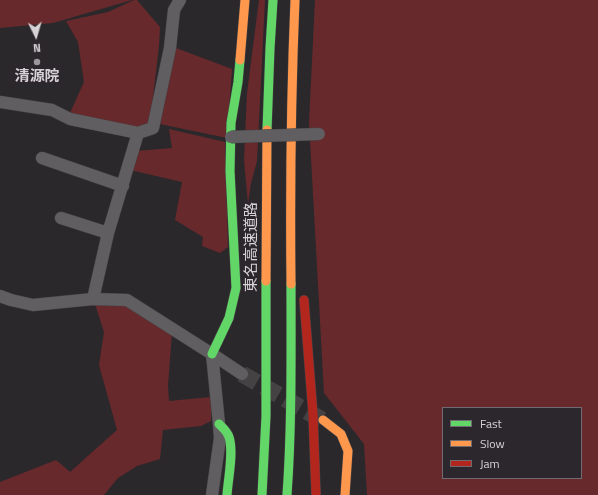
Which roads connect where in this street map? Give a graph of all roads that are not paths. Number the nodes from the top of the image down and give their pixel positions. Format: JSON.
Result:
{"nodes":[{"id":1,"x":180,"y":0,"type":"edge"},
{"id":2,"x":245,"y":0,"type":"edge"},
{"id":3,"x":273,"y":0,"type":"edge"},
{"id":4,"x":295,"y":0,"type":"edge"},
{"id":5,"x":0,"y":102,"type":"edge"},
{"id":6,"x":138,"y":133,"type":"junction"},
{"id":7,"x":319,"y":134,"type":"dead end"},
{"id":8,"x":231,"y":137,"type":"junction"},
{"id":9,"x":291,"y":143,"type":"junction"},
{"id":10,"x":42,"y":158,"type":"dead end"},
{"id":11,"x":123,"y":186,"type":"junction"},
{"id":12,"x":61,"y":218,"type":"dead end"},
{"id":13,"x":108,"y":233,"type":"junction"},
{"id":14,"x":300,"y":252,"type":"dead end"},
{"id":15,"x":303,"y":290,"type":"dead end"},
{"id":16,"x":0,"y":296,"type":"edge"},
{"id":17,"x":92,"y":299,"type":"junction"},
{"id":18,"x":212,"y":354,"type":"junction"},
{"id":19,"x":266,"y":359,"type":"junction"},
{"id":20,"x":242,"y":374,"type":"tunnel mouth"},
{"id":21,"x":323,"y":420,"type":"tunnel mouth"},
{"id":22,"x":219,"y":424,"type":"junction"},
{"id":23,"x":254,"y":480,"type":"dead end"},
{"id":24,"x":212,"y":495,"type":"edge"},
{"id":25,"x":227,"y":495,"type":"edge"},
{"id":26,"x":262,"y":495,"type":"edge"},
{"id":27,"x":287,"y":495,"type":"edge"},
{"id":28,"x":316,"y":495,"type":"edge"},
{"id":29,"x":345,"y":495,"type":"edge"}],
"edges":[{"from":1,"to":6,"type":"street"},
{"from":2,"to":8,"type":"main road"},
{"from":3,"to":19,"type":"main road","name":"東名高速道路"},
{"from":4,"to":9,"type":"main road"},
{"from":5,"to":6,"type":"street"},
{"from":6,"to":11,"type":"street"},
{"from":7,"to":8,"type":"street","bridge":true},
{"from":8,"to":18,"type":"main road"},
{"from":9,"to":14,"type":"main road"},
{"from":9,"to":27,"type":"main road"},
{"from":10,"to":11,"type":"street"},
{"from":11,"to":13,"type":"street"},
{"from":12,"to":13,"type":"street"},
{"from":13,"to":17,"type":"street"},
{"from":15,"to":28,"type":"main road"},
{"from":16,"to":17,"type":"street"},
{"from":17,"to":18,"type":"street"},
{"from":18,"to":20,"type":"street"},
{"from":18,"to":22,"type":"street"},
{"from":19,"to":23,"type":"main road"},
{"from":19,"to":26,"type":"main road","name":"東名高速道路"},
{"from":21,"to":29,"type":"main road"},
{"from":22,"to":24,"type":"street"},
{"from":22,"to":25,"type":"main road"}]}
